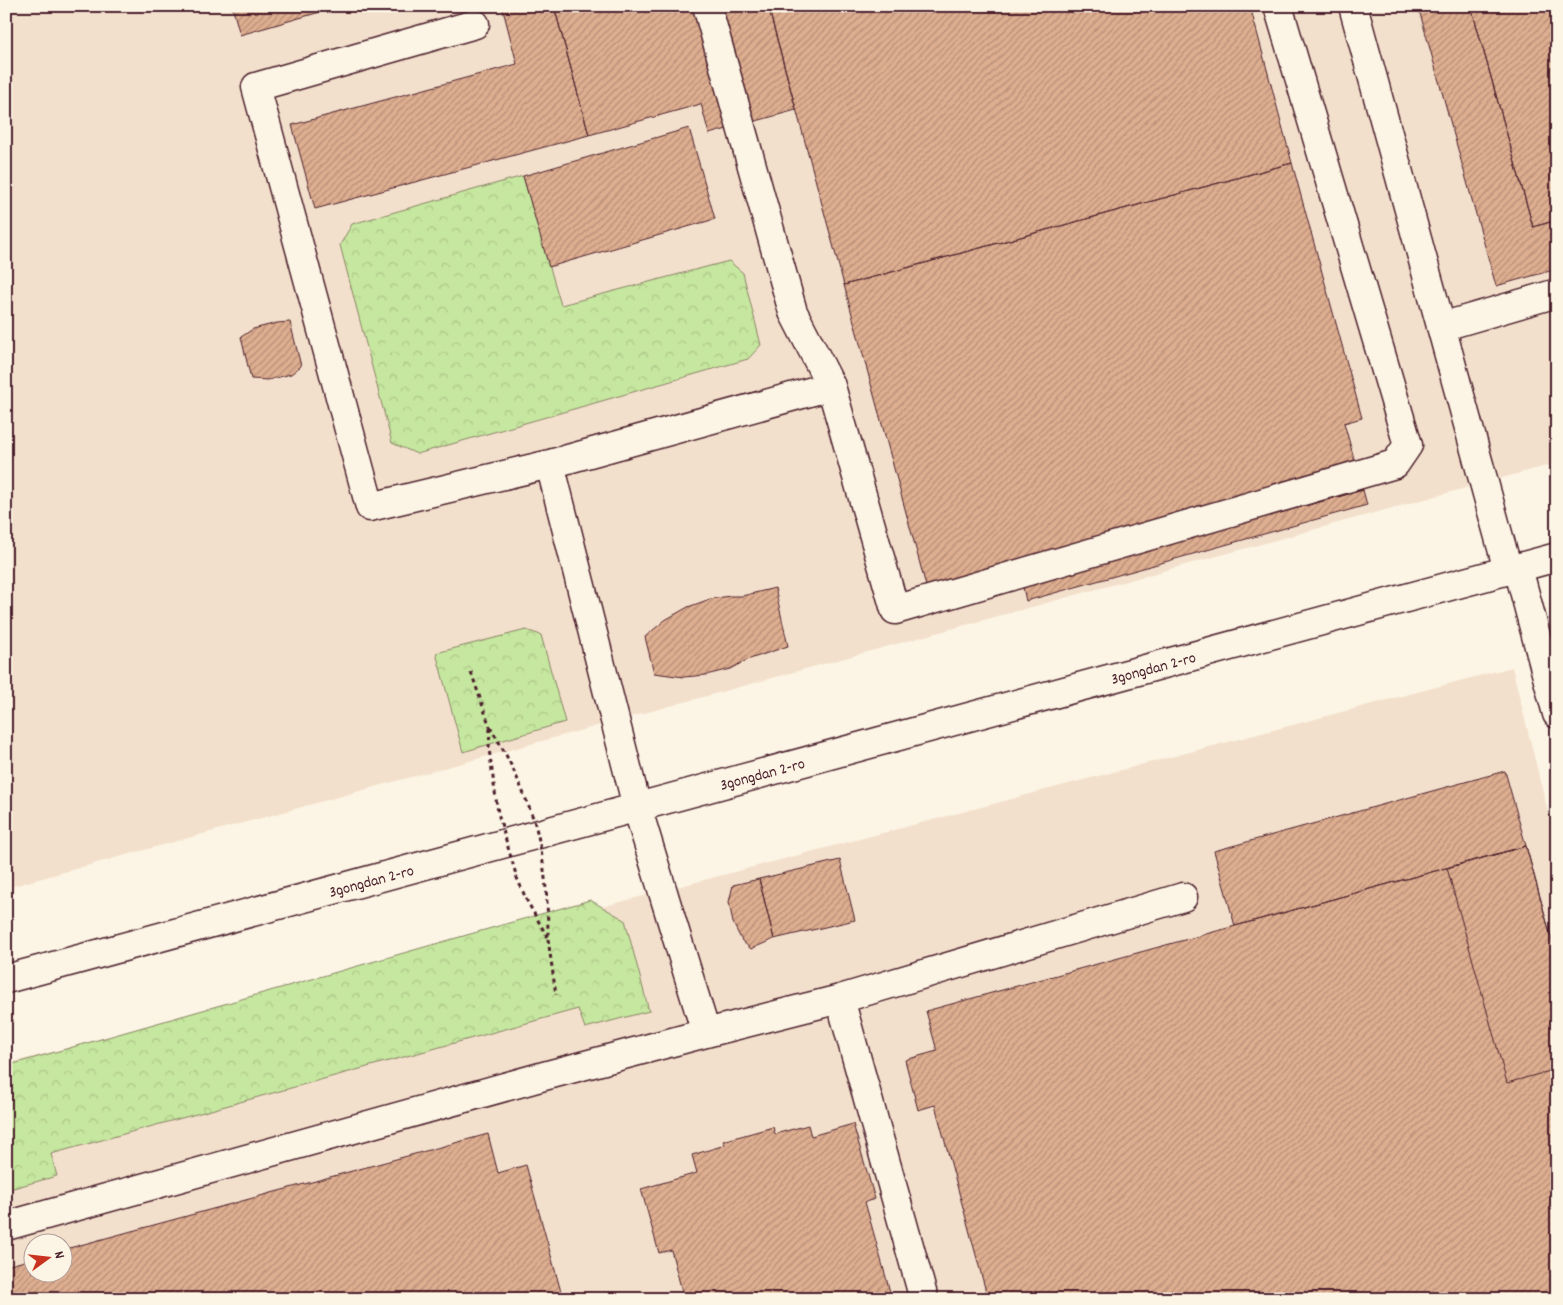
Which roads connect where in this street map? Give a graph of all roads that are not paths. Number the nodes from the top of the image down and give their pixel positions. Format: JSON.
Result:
{"nodes":[{"id":1,"x":707,"y":6,"type":"edge"},
{"id":2,"x":1278,"y":6,"type":"edge"},
{"id":3,"x":1352,"y":6,"type":"edge"},
{"id":4,"x":475,"y":24,"type":"dead end"},
{"id":5,"x":1557,"y":293,"type":"edge"},
{"id":6,"x":1441,"y":327,"type":"junction"},
{"id":7,"x":831,"y":386,"type":"junction"},
{"id":8,"x":550,"y":464,"type":"junction"},
{"id":9,"x":1557,"y":557,"type":"edge"},
{"id":10,"x":1513,"y":569,"type":"junction"},
{"id":11,"x":1557,"y":714,"type":"edge"},
{"id":12,"x":637,"y":807,"type":"junction"},
{"id":13,"x":1183,"y":897,"type":"dead end"},
{"id":14,"x":6,"y":979,"type":"edge"},
{"id":15,"x":840,"y":999,"type":"junction"},
{"id":16,"x":706,"y":1033,"type":"junction"},
{"id":17,"x":6,"y":1226,"type":"edge"},
{"id":18,"x":924,"y":1299,"type":"edge"}],
"edges":[{"from":1,"to":7,"type":"street"},
{"from":2,"to":7,"type":"street"},
{"from":3,"to":6,"type":"street"},
{"from":4,"to":8,"type":"street"},
{"from":5,"to":6,"type":"street"},
{"from":6,"to":10,"type":"street"},
{"from":7,"to":8,"type":"street"},
{"from":8,"to":12,"type":"street"},
{"from":9,"to":10,"type":"street","name":"3gongdan 2-ro"},
{"from":10,"to":11,"type":"street"},
{"from":10,"to":12,"type":"street","name":"3gongdan 2-ro"},
{"from":12,"to":14,"type":"street","name":"3gongdan 2-ro"},
{"from":12,"to":16,"type":"street"},
{"from":13,"to":15,"type":"street"},
{"from":15,"to":16,"type":"street"},
{"from":15,"to":18,"type":"street"},
{"from":16,"to":17,"type":"street"}]}
